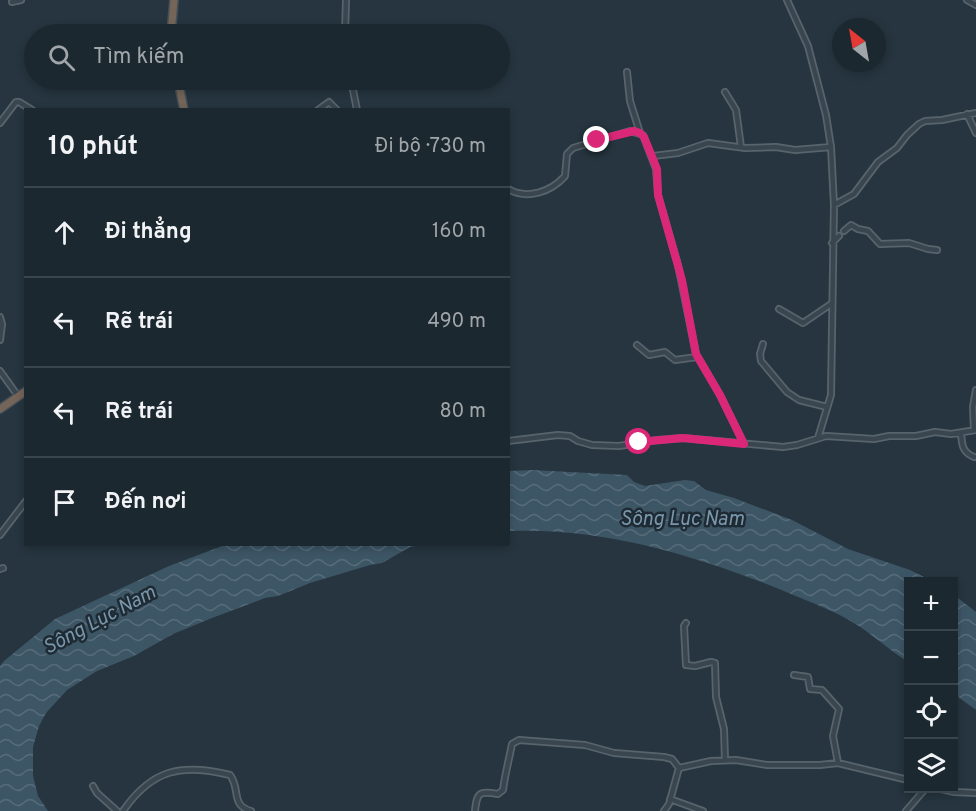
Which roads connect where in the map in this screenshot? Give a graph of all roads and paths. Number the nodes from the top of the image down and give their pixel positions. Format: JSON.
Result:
{"nodes":[{"id":1,"x":21,"y":0,"type":"edge"},
{"id":2,"x":174,"y":0,"type":"edge"},
{"id":3,"x":346,"y":0,"type":"edge"},
{"id":4,"x":787,"y":0,"type":"edge"},
{"id":5,"x":967,"y":0,"type":"edge"},
{"id":6,"x":12,"y":2,"type":"dead end"},
{"id":7,"x":976,"y":5,"type":"edge"},
{"id":8,"x":172,"y":24,"type":"edge"},
{"id":9,"x":345,"y":24,"type":"edge"},
{"id":10,"x":627,"y":72,"type":"dead end"},
{"id":11,"x":180,"y":90,"type":"edge"},
{"id":12,"x":353,"y":90,"type":"edge"},
{"id":13,"x":725,"y":92,"type":"dead end"},
{"id":14,"x":0,"y":108,"type":"edge"},
{"id":15,"x":29,"y":108,"type":"edge"},
{"id":16,"x":184,"y":108,"type":"edge"},
{"id":17,"x":321,"y":108,"type":"edge"},
{"id":18,"x":335,"y":108,"type":"edge"},
{"id":19,"x":357,"y":108,"type":"edge"},
{"id":20,"x":976,"y":113,"type":"edge"},
{"id":21,"x":6,"y":114,"type":"junction"},
{"id":22,"x":967,"y":114,"type":"junction"},
{"id":23,"x":0,"y":123,"type":"edge"},
{"id":24,"x":640,"y":133,"type":"junction"},
{"id":25,"x":976,"y":133,"type":"edge"},
{"id":26,"x":741,"y":147,"type":"junction"},
{"id":27,"x":831,"y":147,"type":"junction"},
{"id":28,"x":653,"y":156,"type":"junction"},
{"id":29,"x":510,"y":190,"type":"edge"},
{"id":30,"x":834,"y":205,"type":"junction"},
{"id":31,"x":844,"y":231,"type":"dead end"},
{"id":32,"x":839,"y":236,"type":"dead end"},
{"id":33,"x":832,"y":243,"type":"junction"},
{"id":34,"x":937,"y":250,"type":"dead end"},
{"id":35,"x":831,"y":304,"type":"junction"},
{"id":36,"x":779,"y":309,"type":"dead end"},
{"id":37,"x":0,"y":317,"type":"edge"},
{"id":38,"x":0,"y":340,"type":"edge"},
{"id":39,"x":763,"y":344,"type":"dead end"},
{"id":40,"x":637,"y":345,"type":"dead end"},
{"id":41,"x":697,"y":357,"type":"junction"},
{"id":42,"x":0,"y":370,"type":"edge"},
{"id":43,"x":976,"y":390,"type":"edge"},
{"id":44,"x":24,"y":392,"type":"edge"},
{"id":45,"x":18,"y":396,"type":"junction"},
{"id":46,"x":827,"y":407,"type":"junction"},
{"id":47,"x":0,"y":409,"type":"edge"},
{"id":48,"x":975,"y":430,"type":"edge"},
{"id":49,"x":961,"y":433,"type":"junction"},
{"id":50,"x":818,"y":438,"type":"junction"},
{"id":51,"x":510,"y":441,"type":"edge"},
{"id":52,"x":744,"y":444,"type":"junction"},
{"id":53,"x":974,"y":458,"type":"dead end"},
{"id":54,"x":24,"y":504,"type":"edge"},
{"id":55,"x":0,"y":535,"type":"edge"},
{"id":56,"x":686,"y":623,"type":"dead end"},
{"id":57,"x":794,"y":675,"type":"dead end"},
{"id":58,"x":724,"y":760,"type":"junction"},
{"id":59,"x":838,"y":763,"type":"junction"},
{"id":60,"x":679,"y":768,"type":"junction"},
{"id":61,"x":904,"y":779,"type":"edge"},
{"id":62,"x":93,"y":786,"type":"dead end"},
{"id":63,"x":958,"y":792,"type":"edge"},
{"id":64,"x":922,"y":793,"type":"edge"},
{"id":65,"x":976,"y":794,"type":"edge"},
{"id":66,"x":670,"y":799,"type":"junction"},
{"id":67,"x":117,"y":811,"type":"edge"},
{"id":68,"x":123,"y":811,"type":"edge"},
{"id":69,"x":251,"y":811,"type":"edge"},
{"id":70,"x":475,"y":811,"type":"edge"},
{"id":71,"x":664,"y":811,"type":"edge"},
{"id":72,"x":703,"y":811,"type":"edge"},
{"id":73,"x":906,"y":811,"type":"edge"}],
"edges":[{"from":1,"to":6,"type":"street"},
{"from":2,"to":8,"type":"highway"},
{"from":3,"to":9,"type":"street"},
{"from":4,"to":27,"type":"street"},
{"from":5,"to":7,"type":"street"},
{"from":10,"to":24,"type":"street"},
{"from":11,"to":16,"type":"highway"},
{"from":12,"to":19,"type":"street"},
{"from":13,"to":26,"type":"street"},
{"from":14,"to":21,"type":"street"},
{"from":15,"to":21,"type":"street"},
{"from":17,"to":18,"type":"street"},
{"from":20,"to":22,"type":"street"},
{"from":21,"to":23,"type":"street"},
{"from":22,"to":25,"type":"street"},
{"from":22,"to":30,"type":"street"},
{"from":24,"to":28,"type":"street"},
{"from":24,"to":29,"type":"street"},
{"from":26,"to":27,"type":"street"},
{"from":26,"to":28,"type":"street"},
{"from":27,"to":30,"type":"street"},
{"from":28,"to":41,"type":"street"},
{"from":30,"to":33,"type":"street"},
{"from":31,"to":34,"type":"street"},
{"from":32,"to":33,"type":"street"},
{"from":33,"to":35,"type":"street"},
{"from":35,"to":36,"type":"street"},
{"from":35,"to":46,"type":"street"},
{"from":37,"to":38,"type":"street"},
{"from":39,"to":46,"type":"street"},
{"from":40,"to":41,"type":"street"},
{"from":41,"to":52,"type":"street"},
{"from":42,"to":45,"type":"street"},
{"from":43,"to":48,"type":"street"},
{"from":44,"to":45,"type":"highway"},
{"from":45,"to":47,"type":"highway"},
{"from":46,"to":50,"type":"street"},
{"from":48,"to":49,"type":"street"},
{"from":49,"to":50,"type":"street"},
{"from":49,"to":53,"type":"street"},
{"from":50,"to":52,"type":"street"},
{"from":51,"to":52,"type":"street"},
{"from":54,"to":55,"type":"street"},
{"from":56,"to":58,"type":"street"},
{"from":57,"to":59,"type":"street"},
{"from":58,"to":59,"type":"street"},
{"from":58,"to":60,"type":"street"},
{"from":59,"to":61,"type":"street"},
{"from":60,"to":66,"type":"street"},
{"from":60,"to":70,"type":"street"},
{"from":62,"to":67,"type":"street"},
{"from":63,"to":65,"type":"street"},
{"from":64,"to":73,"type":"street"},
{"from":66,"to":71,"type":"street"},
{"from":66,"to":72,"type":"street"},
{"from":68,"to":69,"type":"street"}]}
